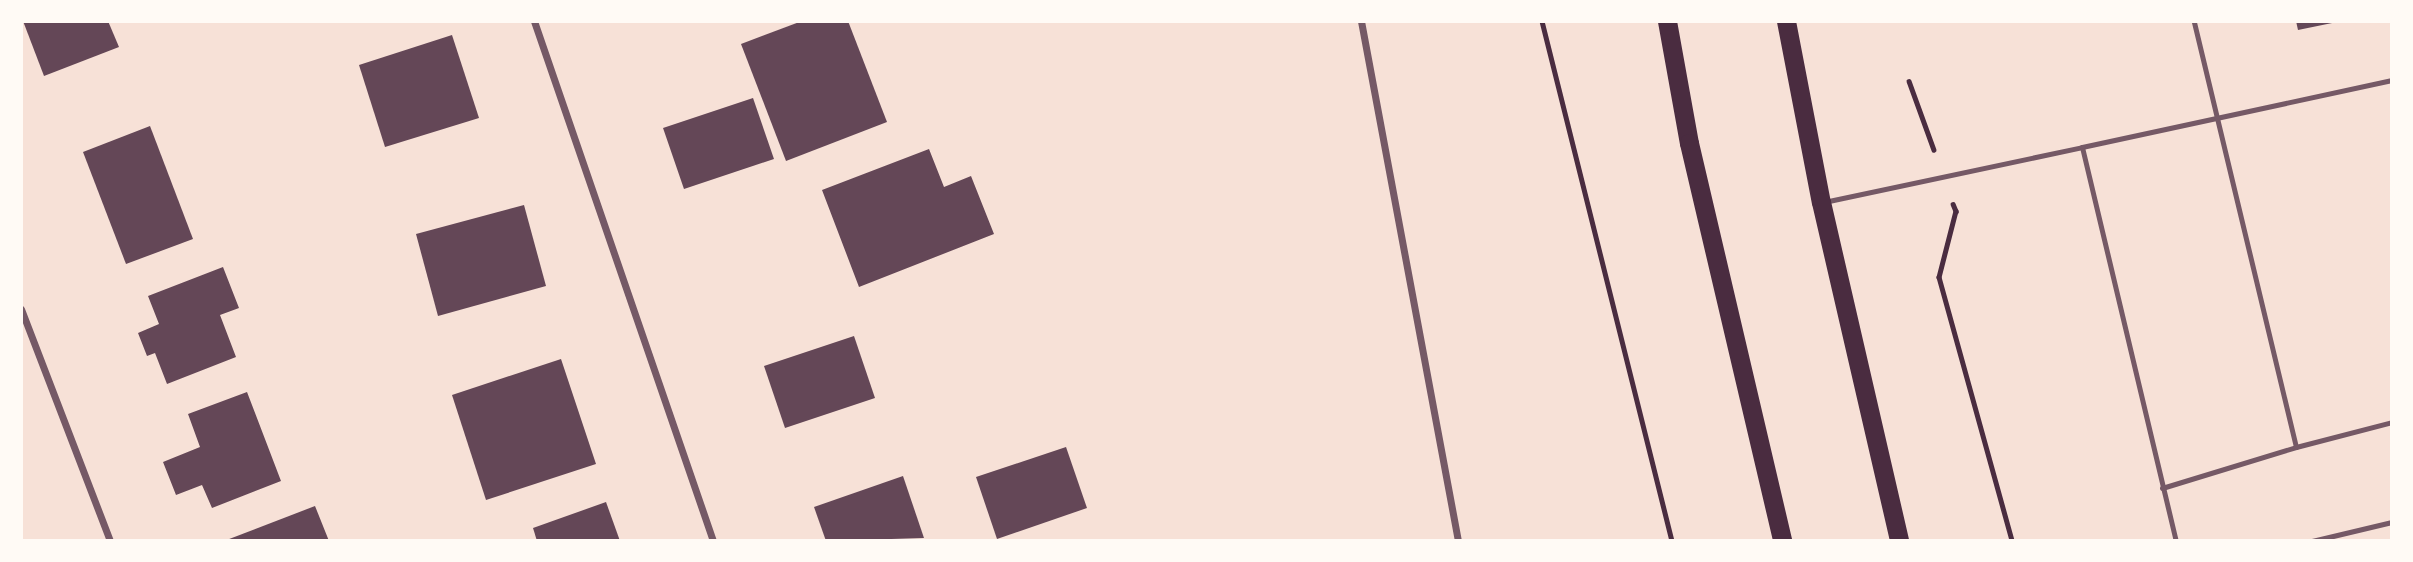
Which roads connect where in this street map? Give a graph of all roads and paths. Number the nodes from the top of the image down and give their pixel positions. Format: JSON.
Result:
{"nodes":[{"id":1,"x":534,"y":21,"type":"edge"},
{"id":2,"x":1361,"y":21,"type":"edge"},
{"id":3,"x":1542,"y":21,"type":"edge"},
{"id":4,"x":1667,"y":21,"type":"edge"},
{"id":5,"x":1786,"y":21,"type":"edge"},
{"id":6,"x":2194,"y":21,"type":"edge"},
{"id":7,"x":2392,"y":80,"type":"edge"},
{"id":8,"x":1909,"y":81,"type":"dead end"},
{"id":9,"x":2217,"y":118,"type":"junction"},
{"id":10,"x":2082,"y":147,"type":"junction"},
{"id":11,"x":1944,"y":177,"type":"junction"},
{"id":12,"x":1821,"y":202,"type":"junction"},
{"id":13,"x":21,"y":309,"type":"edge"},
{"id":14,"x":2392,"y":422,"type":"edge"},
{"id":15,"x":2295,"y":447,"type":"junction"},
{"id":16,"x":2162,"y":488,"type":"junction"},
{"id":17,"x":2392,"y":522,"type":"edge"},
{"id":18,"x":110,"y":541,"type":"edge"},
{"id":19,"x":713,"y":541,"type":"edge"},
{"id":20,"x":1458,"y":541,"type":"edge"},
{"id":21,"x":1672,"y":541,"type":"edge"},
{"id":22,"x":1782,"y":541,"type":"edge"},
{"id":23,"x":1899,"y":541,"type":"edge"},
{"id":24,"x":2012,"y":541,"type":"edge"},
{"id":25,"x":2176,"y":541,"type":"edge"},
{"id":26,"x":2312,"y":541,"type":"edge"}],
"edges":[{"from":1,"to":19,"type":"street"},
{"from":2,"to":20,"type":"street"},
{"from":3,"to":21,"type":"path"},
{"from":4,"to":22,"type":"highway"},
{"from":5,"to":12,"type":"highway"},
{"from":6,"to":9,"type":"lane"},
{"from":7,"to":9,"type":"lane"},
{"from":8,"to":11,"type":"path"},
{"from":9,"to":10,"type":"lane"},
{"from":9,"to":15,"type":"lane"},
{"from":10,"to":11,"type":"lane"},
{"from":10,"to":16,"type":"lane"},
{"from":11,"to":12,"type":"lane"},
{"from":11,"to":24,"type":"path"},
{"from":12,"to":23,"type":"highway"},
{"from":13,"to":18,"type":"street"},
{"from":14,"to":15,"type":"lane"},
{"from":15,"to":16,"type":"lane"},
{"from":16,"to":25,"type":"lane"},
{"from":17,"to":26,"type":"lane"}]}
